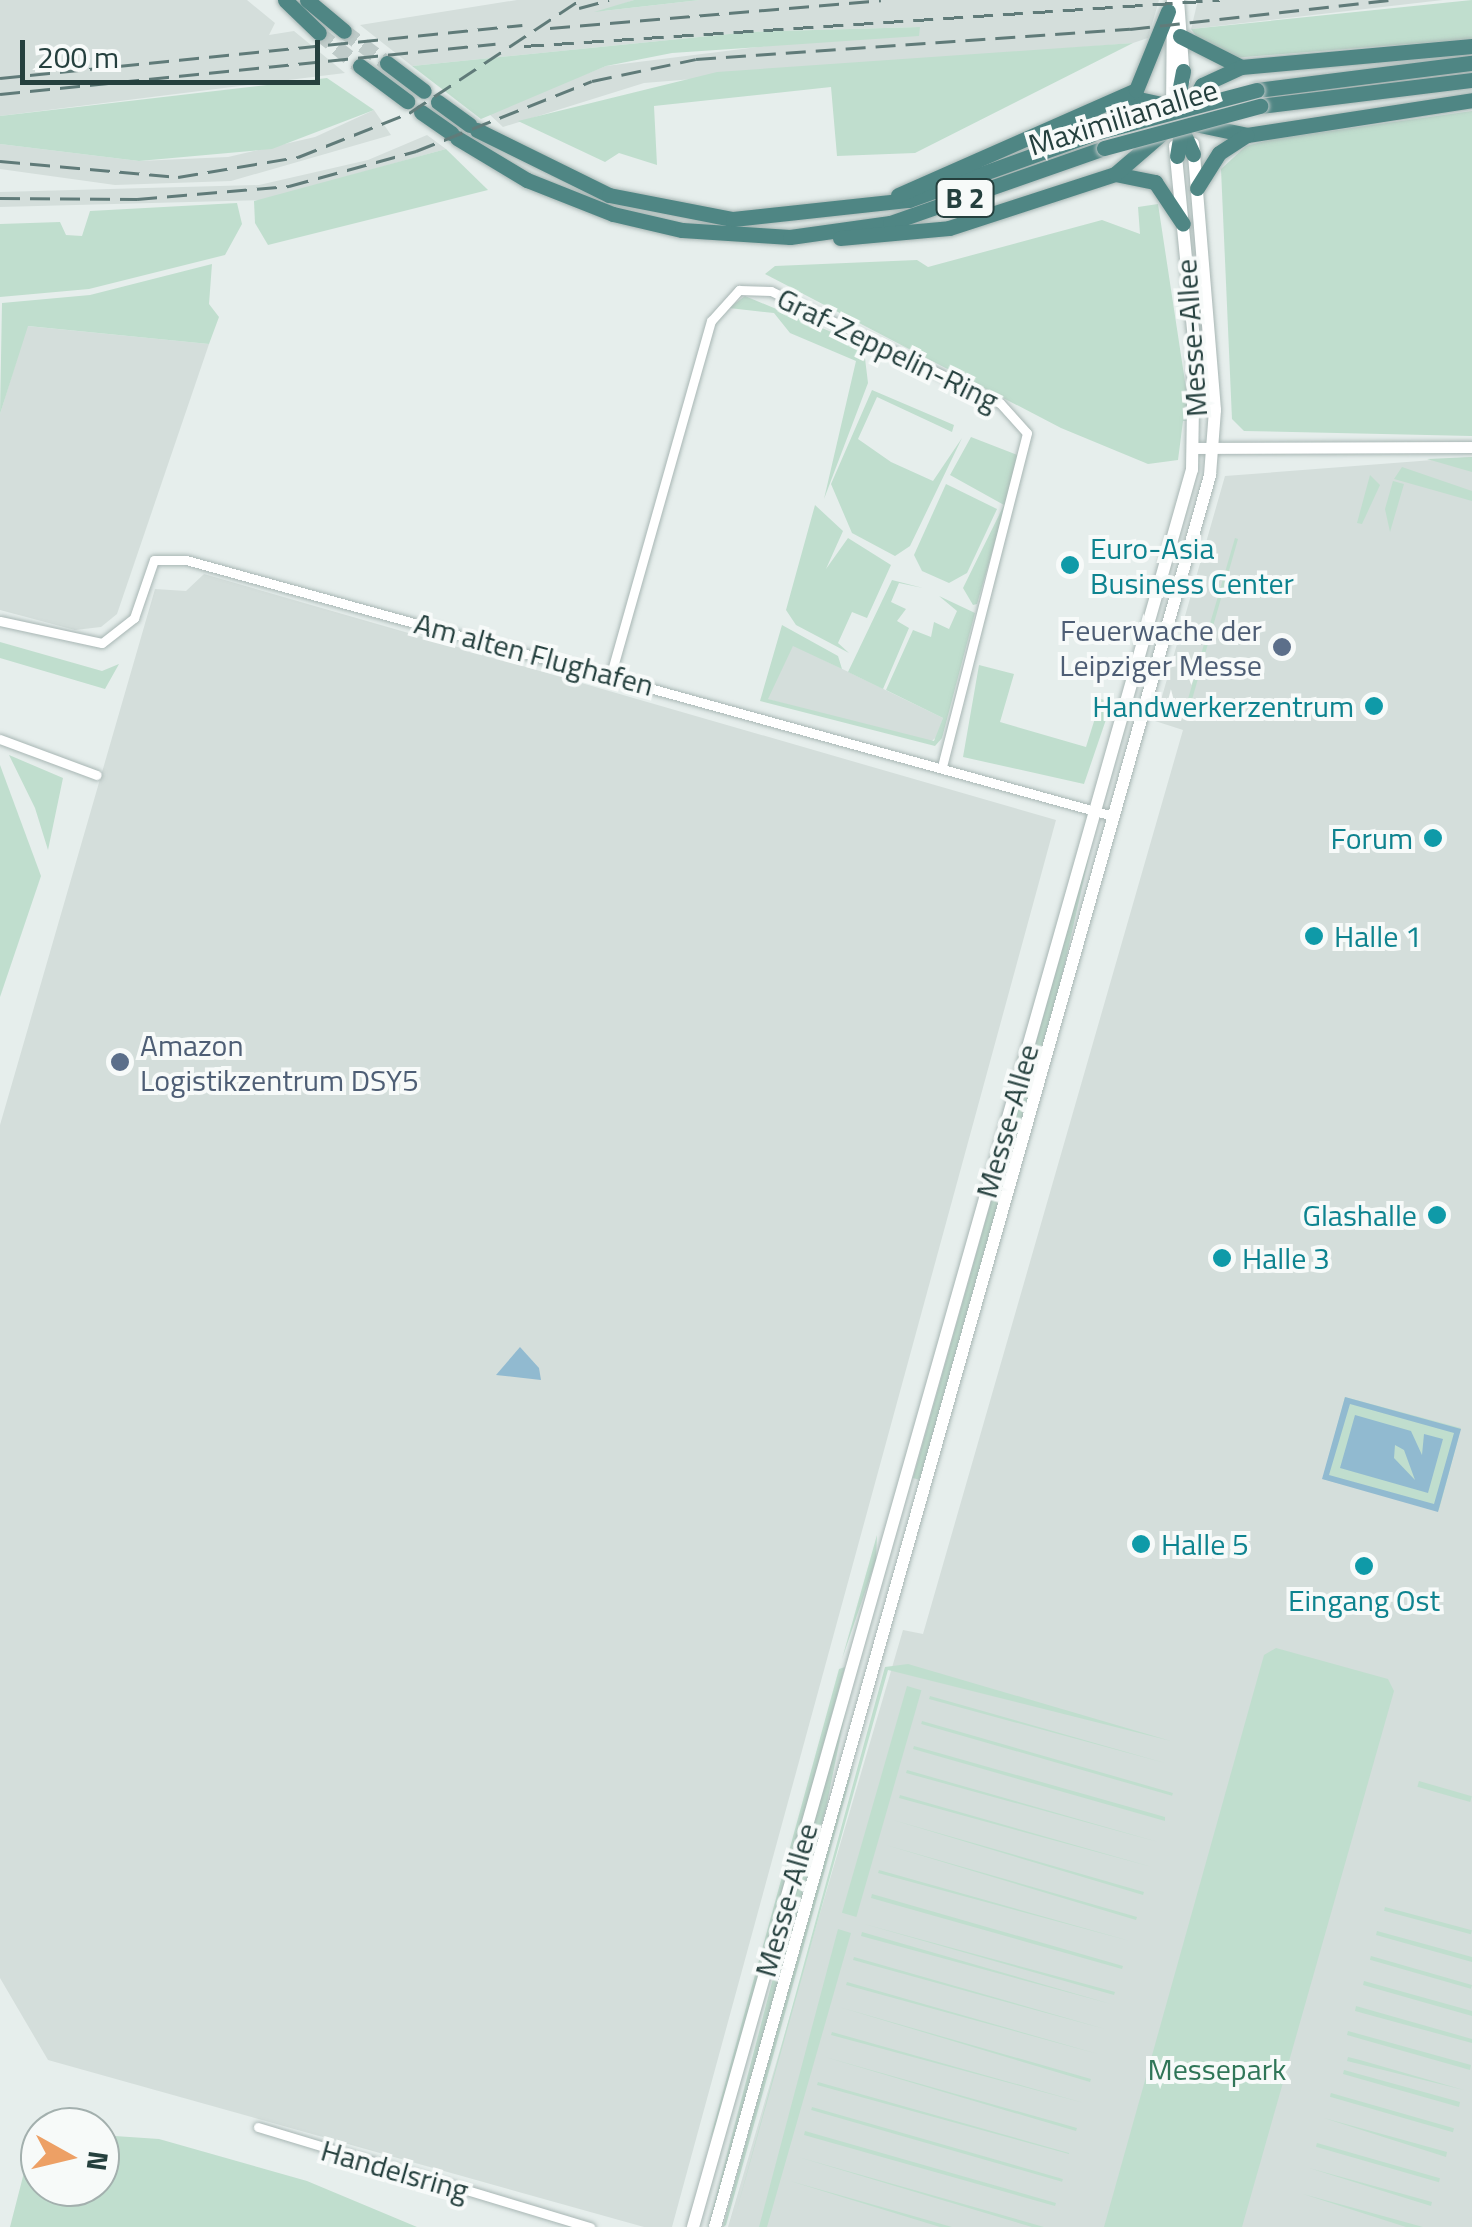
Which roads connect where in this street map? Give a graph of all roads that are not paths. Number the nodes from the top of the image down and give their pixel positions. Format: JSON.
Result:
{"nodes":[{"id":1,"x":285,"y":0,"type":"edge"},
{"id":2,"x":307,"y":0,"type":"edge"},
{"id":3,"x":1173,"y":4,"type":"edge"},
{"id":4,"x":344,"y":31,"type":"tunnel mouth"},
{"id":5,"x":319,"y":34,"type":"tunnel mouth"},
{"id":6,"x":1180,"y":36,"type":"junction"},
{"id":7,"x":1472,"y":46,"type":"edge"},
{"id":8,"x":387,"y":63,"type":"tunnel mouth"},
{"id":9,"x":1472,"y":63,"type":"edge"},
{"id":10,"x":360,"y":66,"type":"tunnel mouth"},
{"id":11,"x":1241,"y":67,"type":"junction"},
{"id":12,"x":1176,"y":75,"type":"junction"},
{"id":13,"x":1472,"y":80,"type":"edge"},
{"id":14,"x":424,"y":91,"type":"dead end"},
{"id":15,"x":1125,"y":96,"type":"junction"},
{"id":16,"x":1258,"y":98,"type":"junction"},
{"id":17,"x":1472,"y":100,"type":"edge"},
{"id":18,"x":407,"y":101,"type":"dead end"},
{"id":19,"x":438,"y":102,"type":"dead end"},
{"id":20,"x":421,"y":112,"type":"dead end"},
{"id":21,"x":1181,"y":114,"type":"junction"},
{"id":22,"x":1248,"y":134,"type":"junction"},
{"id":23,"x":1101,"y":140,"type":"junction"},
{"id":24,"x":1185,"y":155,"type":"junction"},
{"id":25,"x":1114,"y":174,"type":"junction"},
{"id":26,"x":1197,"y":188,"type":"junction"},
{"id":27,"x":872,"y":208,"type":"junction"},
{"id":28,"x":1183,"y":224,"type":"junction"},
{"id":29,"x":822,"y":235,"type":"junction"},
{"id":30,"x":1472,"y":447,"type":"edge"},
{"id":31,"x":1196,"y":448,"type":"junction"},
{"id":32,"x":1214,"y":450,"type":"junction"},
{"id":33,"x":0,"y":621,"type":"edge"},
{"id":34,"x":610,"y":674,"type":"junction"},
{"id":35,"x":0,"y":739,"type":"edge"},
{"id":36,"x":942,"y":767,"type":"junction"},
{"id":37,"x":97,"y":775,"type":"dead end"},
{"id":38,"x":1095,"y":811,"type":"junction"},
{"id":39,"x":1113,"y":816,"type":"junction"},
{"id":40,"x":258,"y":2128,"type":"dead end"},
{"id":41,"x":695,"y":2222,"type":"edge"},
{"id":42,"x":590,"y":2227,"type":"edge"},
{"id":43,"x":715,"y":2227,"type":"edge"}],
"edges":[{"from":1,"to":5,"type":"highway"},
{"from":2,"to":4,"type":"highway"},
{"from":3,"to":6,"type":"main road"},
{"from":3,"to":12,"type":"main road"},
{"from":3,"to":15,"type":"highway"},
{"from":6,"to":11,"type":"highway"},
{"from":6,"to":12,"type":"main road"},
{"from":7,"to":11,"type":"highway"},
{"from":8,"to":14,"type":"highway"},
{"from":9,"to":16,"type":"highway","name":"Maximilianallee","number":"B 2"},
{"from":10,"to":18,"type":"highway"},
{"from":11,"to":21,"type":"highway"},
{"from":12,"to":21,"type":"highway"},
{"from":13,"to":16,"type":"highway","name":"Maximilianallee","number":"B 2"},
{"from":15,"to":21,"type":"highway"},
{"from":15,"to":27,"type":"highway"},
{"from":16,"to":23,"type":"highway","name":"Maximilianallee","number":"B 2","bridge":true},
{"from":17,"to":22,"type":"highway"},
{"from":19,"to":27,"type":"highway","number":"B 2"},
{"from":20,"to":29,"type":"highway","name":"Maximilianallee","number":"B 2"},
{"from":21,"to":22,"type":"highway"},
{"from":21,"to":24,"type":"highway"},
{"from":21,"to":25,"type":"highway"},
{"from":22,"to":26,"type":"highway"},
{"from":23,"to":27,"type":"highway","number":"B 2"},
{"from":23,"to":29,"type":"highway","name":"Maximilianallee","number":"B 2"},
{"from":24,"to":26,"type":"main road","name":"Messe-Allee"},
{"from":24,"to":28,"type":"main road","name":"Messe-Allee"},
{"from":25,"to":28,"type":"highway"},
{"from":25,"to":29,"type":"highway"},
{"from":26,"to":32,"type":"main road","name":"Messe-Allee"},
{"from":28,"to":31,"type":"main road","name":"Messe-Allee"},
{"from":30,"to":32,"type":"street"},
{"from":31,"to":32,"type":"street"},
{"from":31,"to":38,"type":"main road","name":"Messe-Allee"},
{"from":32,"to":39,"type":"main road","name":"Messe-Allee"},
{"from":33,"to":34,"type":"street","name":"Am alten Flughafen"},
{"from":34,"to":36,"type":"street","name":"Am alten Flughafen"},
{"from":34,"to":36,"type":"street","name":"Graf-Zeppelin-Ring"},
{"from":35,"to":37,"type":"street"},
{"from":36,"to":38,"type":"street","name":"Am alten Flughafen"},
{"from":38,"to":39,"type":"street","name":"Am alten Flughafen"},
{"from":38,"to":41,"type":"main road","name":"Messe-Allee"},
{"from":39,"to":43,"type":"main road","name":"Messe-Allee"},
{"from":40,"to":42,"type":"street","name":"Handelsring"}]}
